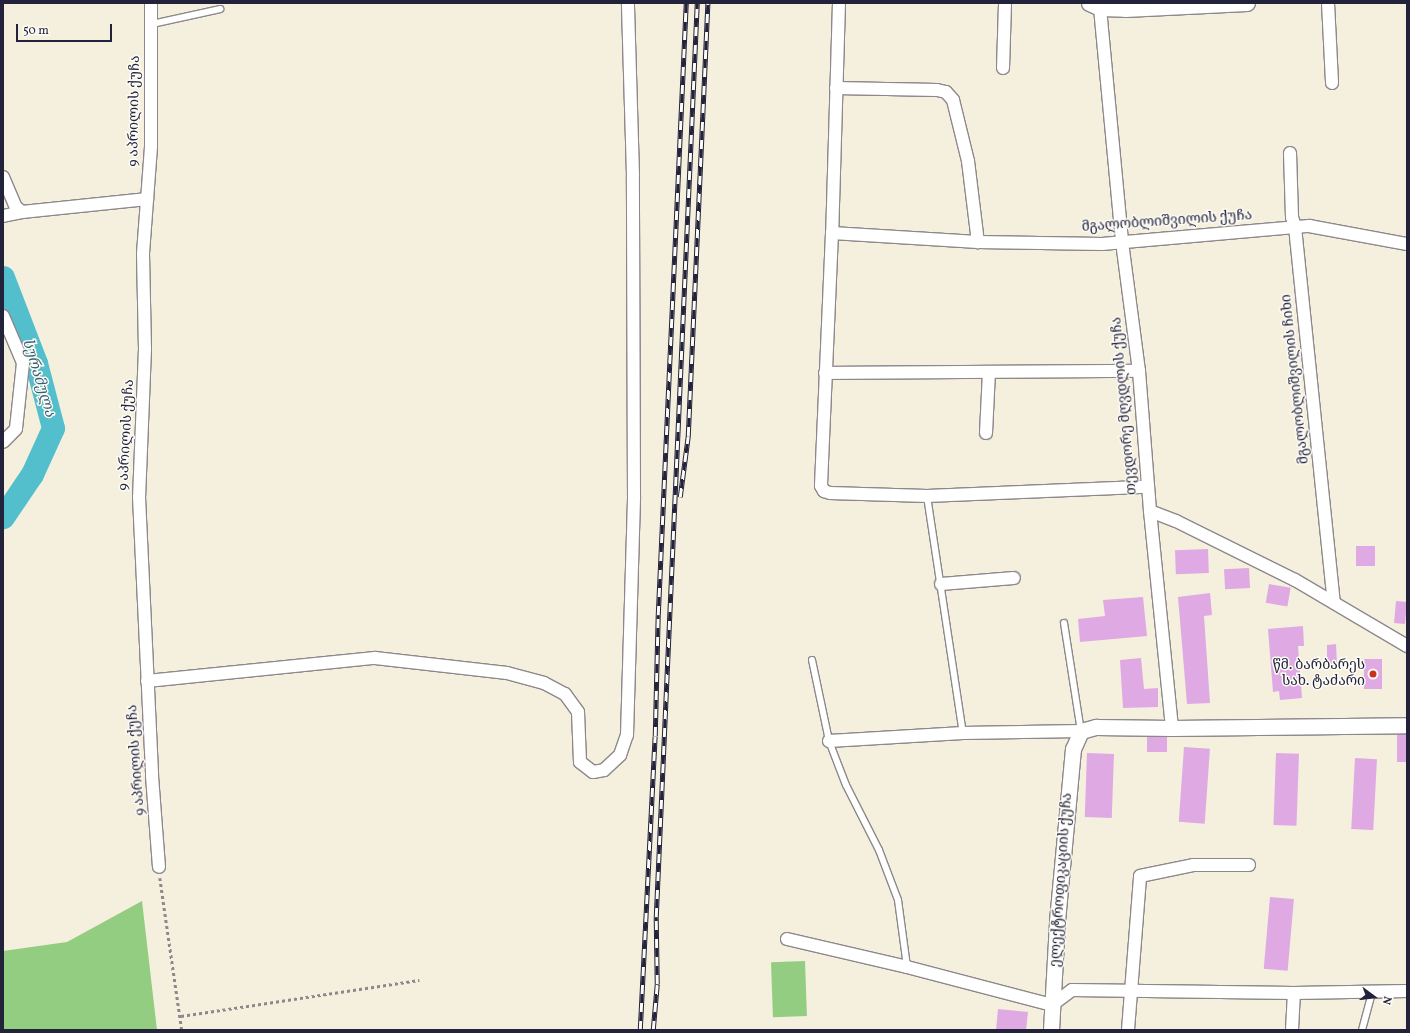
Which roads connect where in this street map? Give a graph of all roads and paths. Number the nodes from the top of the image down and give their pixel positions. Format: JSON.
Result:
{"nodes":[{"id":1,"x":151,"y":3,"type":"edge"},
{"id":2,"x":628,"y":3,"type":"edge"},
{"id":3,"x":839,"y":3,"type":"edge"},
{"id":4,"x":1005,"y":3,"type":"edge"},
{"id":5,"x":1242,"y":3,"type":"edge"},
{"id":6,"x":1247,"y":3,"type":"edge"},
{"id":7,"x":1328,"y":3,"type":"edge"},
{"id":8,"x":1219,"y":4,"type":"edge"},
{"id":9,"x":1094,"y":5,"type":"edge"},
{"id":10,"x":220,"y":9,"type":"dead end"},
{"id":11,"x":152,"y":24,"type":"junction"},
{"id":12,"x":1003,"y":68,"type":"dead end"},
{"id":13,"x":1332,"y":83,"type":"dead end"},
{"id":14,"x":836,"y":88,"type":"junction"},
{"id":15,"x":1290,"y":153,"type":"dead end"},
{"id":16,"x":3,"y":177,"type":"edge"},
{"id":17,"x":147,"y":199,"type":"junction"},
{"id":18,"x":13,"y":214,"type":"edge"},
{"id":19,"x":1295,"y":227,"type":"junction"},
{"id":20,"x":832,"y":233,"type":"junction"},
{"id":21,"x":978,"y":242,"type":"junction"},
{"id":22,"x":1122,"y":242,"type":"junction"},
{"id":23,"x":1407,"y":244,"type":"edge"},
{"id":24,"x":3,"y":316,"type":"edge"},
{"id":25,"x":1139,"y":371,"type":"junction"},
{"id":26,"x":989,"y":372,"type":"junction"},
{"id":27,"x":825,"y":373,"type":"junction"},
{"id":28,"x":986,"y":433,"type":"dead end"},
{"id":29,"x":3,"y":442,"type":"edge"},
{"id":30,"x":1146,"y":487,"type":"junction"},
{"id":31,"x":927,"y":496,"type":"junction"},
{"id":32,"x":1150,"y":511,"type":"junction"},
{"id":33,"x":1014,"y":578,"type":"dead end"},
{"id":34,"x":941,"y":584,"type":"junction"},
{"id":35,"x":1334,"y":602,"type":"junction"},
{"id":36,"x":1064,"y":623,"type":"dead end"},
{"id":37,"x":1407,"y":646,"type":"edge"},
{"id":38,"x":812,"y":660,"type":"dead end"},
{"id":39,"x":147,"y":681,"type":"junction"},
{"id":40,"x":1407,"y":725,"type":"edge"},
{"id":41,"x":1172,"y":728,"type":"junction"},
{"id":42,"x":1081,"y":731,"type":"junction"},
{"id":43,"x":963,"y":733,"type":"junction"},
{"id":44,"x":829,"y":741,"type":"junction"},
{"id":45,"x":1249,"y":866,"type":"dead end"},
{"id":46,"x":159,"y":867,"type":"joint"},
{"id":47,"x":787,"y":939,"type":"dead end"},
{"id":48,"x":907,"y":967,"type":"junction"},
{"id":49,"x":419,"y":980,"type":"dead end"},
{"id":50,"x":1131,"y":990,"type":"junction"},
{"id":51,"x":1407,"y":991,"type":"edge"},
{"id":52,"x":1372,"y":992,"type":"junction"},
{"id":53,"x":1294,"y":993,"type":"junction"},
{"id":54,"x":1052,"y":1005,"type":"junction"},
{"id":55,"x":181,"y":1016,"type":"junction"},
{"id":56,"x":182,"y":1030,"type":"edge"},
{"id":57,"x":1051,"y":1030,"type":"edge"},
{"id":58,"x":1128,"y":1030,"type":"edge"},
{"id":59,"x":1292,"y":1030,"type":"edge"},
{"id":60,"x":1362,"y":1030,"type":"edge"}],
"edges":[{"from":1,"to":11,"type":"street","name":"9 აპრილის ქუჩა"},
{"from":2,"to":39,"type":"street"},
{"from":3,"to":14,"type":"street"},
{"from":4,"to":12,"type":"street"},
{"from":5,"to":6,"type":"street"},
{"from":5,"to":8,"type":"street"},
{"from":7,"to":13,"type":"street"},
{"from":8,"to":9,"type":"street"},
{"from":9,"to":22,"type":"street","name":"თევდორე მღვდლის ქუჩა"},
{"from":10,"to":11,"type":"lane"},
{"from":11,"to":17,"type":"street","name":"9 აპრილის ქუჩა"},
{"from":14,"to":20,"type":"street"},
{"from":14,"to":21,"type":"street"},
{"from":15,"to":19,"type":"street","name":"მგალობლიშვილის ჩიხი"},
{"from":16,"to":18,"type":"street"},
{"from":17,"to":18,"type":"street"},
{"from":17,"to":39,"type":"street","name":"9 აპრილის ქუჩა"},
{"from":19,"to":22,"type":"street","name":"მგალობლიშვილის ქუჩა"},
{"from":19,"to":23,"type":"street","name":"მგალობლიშვილის ქუჩა"},
{"from":19,"to":35,"type":"street","name":"მგალობლიშვილის ჩიხი"},
{"from":20,"to":21,"type":"street","name":"მგალობლიშვილის ქუჩა"},
{"from":20,"to":27,"type":"street"},
{"from":21,"to":22,"type":"street","name":"მგალობლიშვილის ქუჩა"},
{"from":22,"to":25,"type":"street","name":"თევდორე მღვდლის ქუჩა"},
{"from":24,"to":29,"type":"street"},
{"from":25,"to":26,"type":"street"},
{"from":25,"to":30,"type":"street","name":"თევდორე მღვდლის ქუჩა"},
{"from":26,"to":27,"type":"street"},
{"from":26,"to":28,"type":"street"},
{"from":27,"to":31,"type":"street"},
{"from":30,"to":31,"type":"street"},
{"from":30,"to":32,"type":"street","name":"თევდორე მღვდლის ქუჩა"},
{"from":31,"to":34,"type":"lane"},
{"from":32,"to":35,"type":"street","name":"თევდორე მღვდლის ქუჩა"},
{"from":32,"to":41,"type":"street"},
{"from":33,"to":34,"type":"street"},
{"from":34,"to":43,"type":"lane"},
{"from":35,"to":37,"type":"street","name":"თევდორე მღვდლის ქუჩა"},
{"from":36,"to":42,"type":"lane"},
{"from":38,"to":44,"type":"lane"},
{"from":39,"to":46,"type":"street","name":"9 აპრილის ქუჩა"},
{"from":40,"to":41,"type":"street"},
{"from":41,"to":42,"type":"street"},
{"from":42,"to":43,"type":"street"},
{"from":42,"to":54,"type":"street","name":"ელექტროფიკაციის ქუჩა"},
{"from":43,"to":44,"type":"street"},
{"from":44,"to":48,"type":"lane"},
{"from":45,"to":50,"type":"street"},
{"from":46,"to":55,"type":"path"},
{"from":47,"to":48,"type":"street"},
{"from":48,"to":54,"type":"street"},
{"from":49,"to":55,"type":"path"},
{"from":50,"to":53,"type":"street"},
{"from":50,"to":54,"type":"street"},
{"from":50,"to":58,"type":"street"},
{"from":51,"to":52,"type":"street"},
{"from":52,"to":53,"type":"street"},
{"from":52,"to":60,"type":"lane"},
{"from":53,"to":59,"type":"street"},
{"from":54,"to":57,"type":"street","name":"ელექტროფიკაციის ქუჩა"},
{"from":55,"to":56,"type":"path"}]}
